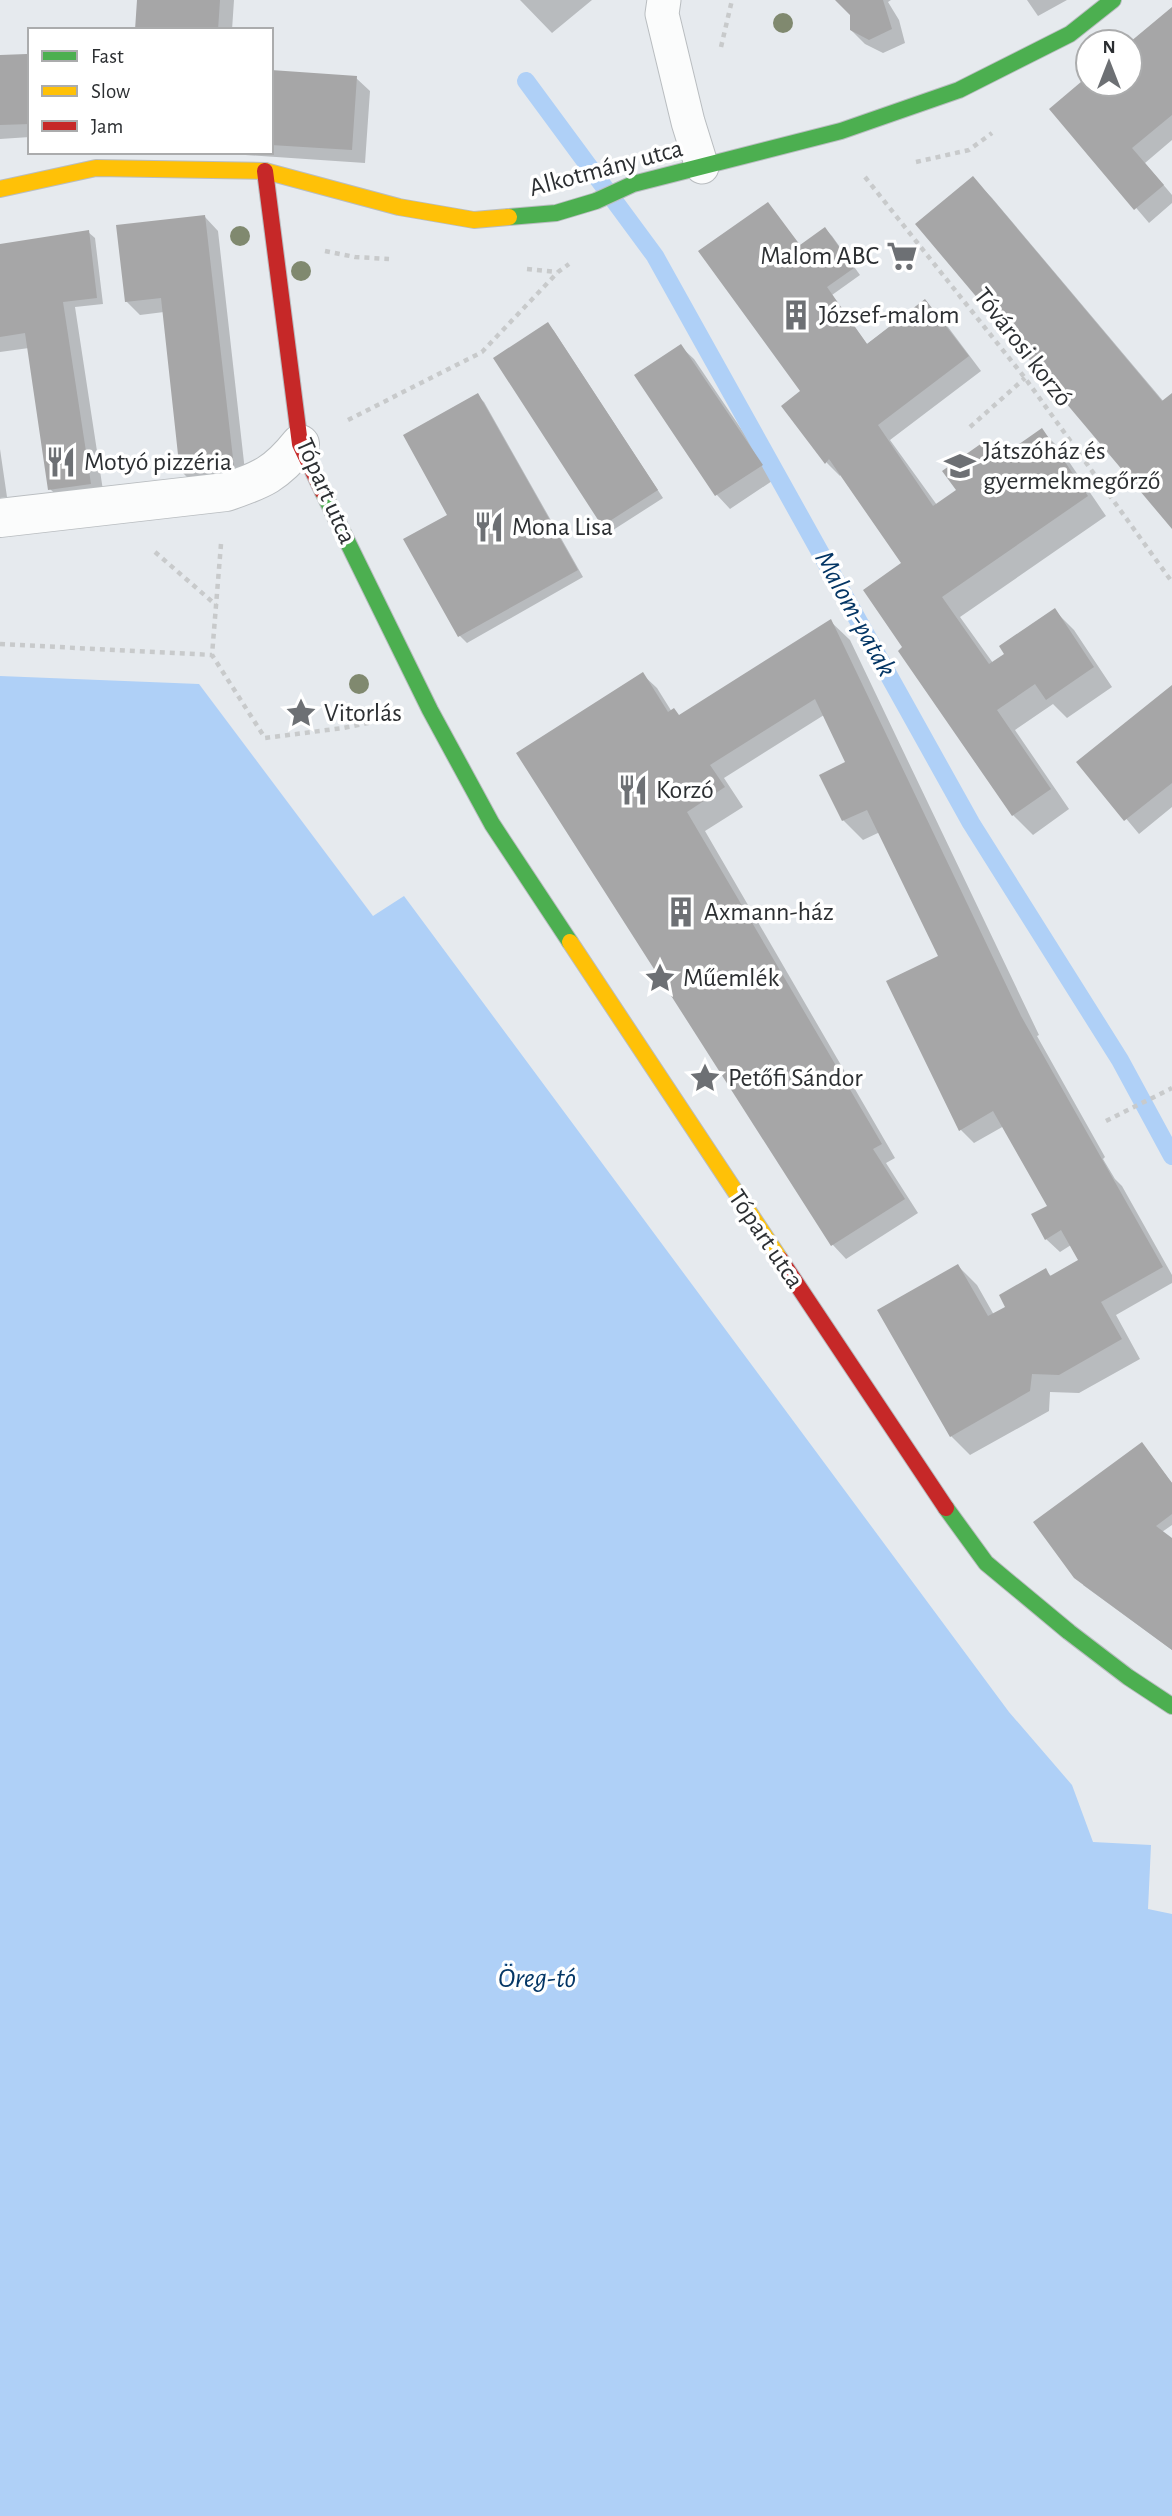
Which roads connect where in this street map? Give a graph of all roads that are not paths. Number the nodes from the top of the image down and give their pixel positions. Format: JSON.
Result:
{"nodes":[{"id":1,"x":664,"y":0,"type":"edge"},
{"id":2,"x":1113,"y":0,"type":"edge"},
{"id":3,"x":702,"y":167,"type":"junction"},
{"id":4,"x":265,"y":171,"type":"junction"},
{"id":5,"x":0,"y":189,"type":"edge"},
{"id":6,"x":300,"y":444,"type":"junction"},
{"id":7,"x":0,"y":517,"type":"edge"},
{"id":8,"x":1172,"y":1706,"type":"edge"}],
"edges":[{"from":1,"to":3,"type":"lane"},
{"from":2,"to":3,"type":"street","name":"Alkotmány utca"},
{"from":3,"to":4,"type":"street","name":"Alkotmány utca"},
{"from":4,"to":5,"type":"street","name":"Alkotmány utca"},
{"from":4,"to":6,"type":"street","name":"Tópart utca"},
{"from":6,"to":7,"type":"street"},
{"from":6,"to":8,"type":"street","name":"Tópart utca"}]}
